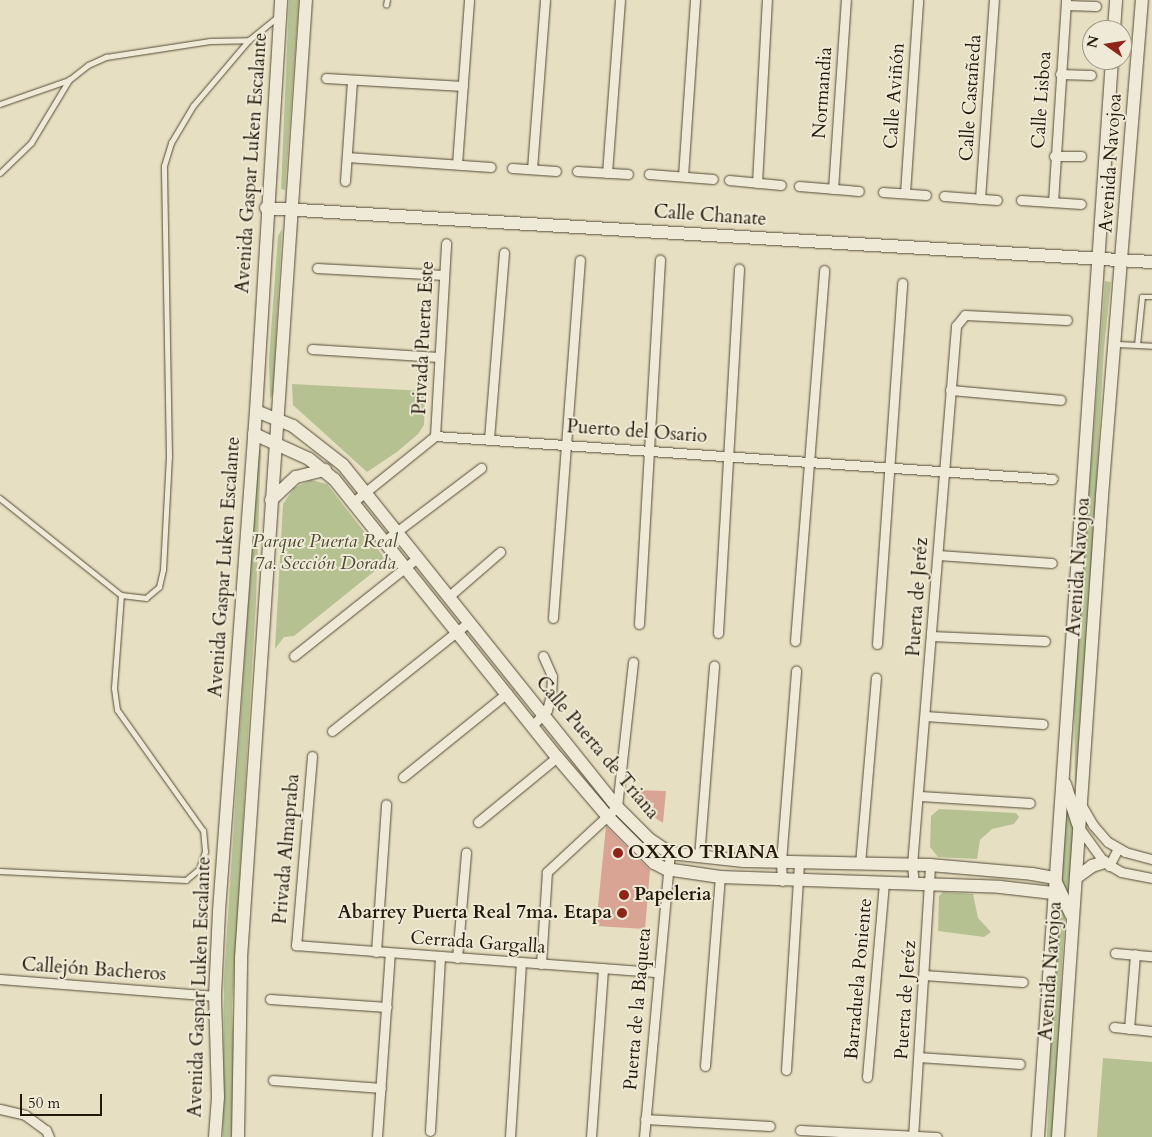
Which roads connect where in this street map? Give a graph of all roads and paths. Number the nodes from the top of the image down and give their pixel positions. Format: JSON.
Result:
{"nodes":[{"id":1,"x":282,"y":0,"type":"edge"},
{"id":2,"x":306,"y":0,"type":"edge"},
{"id":3,"x":469,"y":0,"type":"edge"},
{"id":4,"x":545,"y":0,"type":"edge"},
{"id":5,"x":620,"y":0,"type":"edge"},
{"id":6,"x":695,"y":0,"type":"edge"},
{"id":7,"x":767,"y":0,"type":"edge"},
{"id":8,"x":846,"y":0,"type":"edge"},
{"id":9,"x":918,"y":0,"type":"edge"},
{"id":10,"x":994,"y":0,"type":"edge"},
{"id":11,"x":1116,"y":0,"type":"edge"},
{"id":12,"x":1142,"y":0,"type":"edge"},
{"id":13,"x":1066,"y":2,"type":"edge"},
{"id":14,"x":1096,"y":6,"type":"dead end"},
{"id":15,"x":280,"y":15,"type":"junction"},
{"id":16,"x":1115,"y":20,"type":"edge"},
{"id":17,"x":249,"y":40,"type":"junction"},
{"id":18,"x":1111,"y":70,"type":"edge"},
{"id":19,"x":1060,"y":74,"type":"junction"},
{"id":20,"x":1091,"y":75,"type":"dead end"},
{"id":21,"x":326,"y":78,"type":"dead end"},
{"id":22,"x":69,"y":80,"type":"junction"},
{"id":23,"x":352,"y":80,"type":"junction"},
{"id":24,"x":463,"y":86,"type":"junction"},
{"id":25,"x":0,"y":104,"type":"edge"},
{"id":26,"x":1054,"y":156,"type":"junction"},
{"id":27,"x":1080,"y":156,"type":"dead end"},
{"id":28,"x":347,"y":157,"type":"junction"},
{"id":29,"x":457,"y":164,"type":"junction"},
{"id":30,"x":491,"y":167,"type":"dead end"},
{"id":31,"x":512,"y":168,"type":"dead end"},
{"id":32,"x":532,"y":169,"type":"junction"},
{"id":33,"x":556,"y":171,"type":"dead end"},
{"id":34,"x":577,"y":171,"type":"dead end"},
{"id":35,"x":0,"y":173,"type":"edge"},
{"id":36,"x":607,"y":173,"type":"junction"},
{"id":37,"x":628,"y":174,"type":"dead end"},
{"id":38,"x":649,"y":174,"type":"dead end"},
{"id":39,"x":683,"y":176,"type":"junction"},
{"id":40,"x":713,"y":179,"type":"dead end"},
{"id":41,"x":729,"y":180,"type":"dead end"},
{"id":42,"x":344,"y":181,"type":"dead end"},
{"id":43,"x":757,"y":183,"type":"junction"},
{"id":44,"x":781,"y":186,"type":"dead end"},
{"id":45,"x":799,"y":186,"type":"dead end"},
{"id":46,"x":833,"y":189,"type":"junction"},
{"id":47,"x":859,"y":191,"type":"dead end"},
{"id":48,"x":883,"y":192,"type":"dead end"},
{"id":49,"x":905,"y":194,"type":"junction"},
{"id":50,"x":926,"y":195,"type":"dead end"},
{"id":51,"x":944,"y":196,"type":"dead end"},
{"id":52,"x":980,"y":199,"type":"junction"},
{"id":53,"x":997,"y":200,"type":"dead end"},
{"id":54,"x":1021,"y":200,"type":"dead end"},
{"id":55,"x":1052,"y":202,"type":"junction"},
{"id":56,"x":1081,"y":204,"type":"dead end"},
{"id":57,"x":266,"y":208,"type":"junction"},
{"id":58,"x":291,"y":209,"type":"junction"},
{"id":59,"x":446,"y":243,"type":"dead end"},
{"id":60,"x":504,"y":253,"type":"dead end"},
{"id":61,"x":580,"y":260,"type":"dead end"},
{"id":62,"x":660,"y":260,"type":"dead end"},
{"id":63,"x":1098,"y":260,"type":"junction"},
{"id":64,"x":1122,"y":261,"type":"junction"},
{"id":65,"x":1152,"y":262,"type":"edge"},
{"id":66,"x":317,"y":268,"type":"dead end"},
{"id":67,"x":740,"y":269,"type":"dead end"},
{"id":68,"x":824,"y":270,"type":"dead end"},
{"id":69,"x":444,"y":275,"type":"junction"},
{"id":70,"x":902,"y":283,"type":"dead end"},
{"id":71,"x":1152,"y":297,"type":"edge"},
{"id":72,"x":1067,"y":320,"type":"dead end"},
{"id":73,"x":1115,"y":344,"type":"junction"},
{"id":74,"x":1138,"y":345,"type":"junction"},
{"id":75,"x":1152,"y":346,"type":"edge"},
{"id":76,"x":312,"y":349,"type":"dead end"},
{"id":77,"x":439,"y":357,"type":"junction"},
{"id":78,"x":950,"y":390,"type":"junction"},
{"id":79,"x":1061,"y":400,"type":"dead end"},
{"id":80,"x":256,"y":411,"type":"junction"},
{"id":81,"x":277,"y":418,"type":"junction"},
{"id":82,"x":254,"y":434,"type":"junction"},
{"id":83,"x":435,"y":436,"type":"junction"},
{"id":84,"x":489,"y":439,"type":"junction"},
{"id":85,"x":275,"y":441,"type":"junction"},
{"id":86,"x":318,"y":443,"type":"junction"},
{"id":87,"x":567,"y":443,"type":"junction"},
{"id":88,"x":647,"y":449,"type":"junction"},
{"id":89,"x":728,"y":454,"type":"junction"},
{"id":90,"x":309,"y":459,"type":"junction"},
{"id":91,"x":810,"y":460,"type":"junction"},
{"id":92,"x":891,"y":467,"type":"junction"},
{"id":93,"x":481,"y":468,"type":"dead end"},
{"id":94,"x":325,"y":470,"type":"junction"},
{"id":95,"x":943,"y":472,"type":"junction"},
{"id":96,"x":1053,"y":479,"type":"dead end"},
{"id":97,"x":366,"y":493,"type":"junction"},
{"id":98,"x":0,"y":498,"type":"edge"},
{"id":99,"x":271,"y":500,"type":"junction"},
{"id":100,"x":352,"y":503,"type":"junction"},
{"id":101,"x":395,"y":532,"type":"junction"},
{"id":102,"x":383,"y":542,"type":"junction"},
{"id":103,"x":500,"y":552,"type":"dead end"},
{"id":104,"x":938,"y":555,"type":"junction"},
{"id":105,"x":416,"y":559,"type":"junction"},
{"id":106,"x":1052,"y":563,"type":"dead end"},
{"id":107,"x":404,"y":568,"type":"junction"},
{"id":108,"x":121,"y":594,"type":"junction"},
{"id":109,"x":448,"y":597,"type":"junction"},
{"id":110,"x":553,"y":618,"type":"dead end"},
{"id":111,"x":469,"y":622,"type":"junction"},
{"id":112,"x":639,"y":624,"type":"dead end"},
{"id":113,"x":457,"y":632,"type":"junction"},
{"id":114,"x":718,"y":633,"type":"dead end"},
{"id":115,"x":931,"y":636,"type":"junction"},
{"id":116,"x":796,"y":641,"type":"dead end"},
{"id":117,"x":1045,"y":641,"type":"dead end"},
{"id":118,"x":877,"y":644,"type":"dead end"},
{"id":119,"x":294,"y":656,"type":"dead end"},
{"id":120,"x":543,"y":656,"type":"dead end"},
{"id":121,"x":633,"y":662,"type":"dead end"},
{"id":122,"x":714,"y":666,"type":"dead end"},
{"id":123,"x":796,"y":671,"type":"dead end"},
{"id":124,"x":876,"y":678,"type":"dead end"},
{"id":125,"x":507,"y":693,"type":"junction"},
{"id":126,"x":543,"y":716,"type":"junction"},
{"id":127,"x":925,"y":716,"type":"junction"},
{"id":128,"x":1043,"y":724,"type":"dead end"},
{"id":129,"x":532,"y":726,"type":"junction"},
{"id":130,"x":332,"y":732,"type":"dead end"},
{"id":131,"x":312,"y":756,"type":"dead end"},
{"id":132,"x":557,"y":757,"type":"junction"},
{"id":133,"x":1062,"y":776,"type":"junction"},
{"id":134,"x":403,"y":777,"type":"dead end"},
{"id":135,"x":920,"y":796,"type":"junction"},
{"id":136,"x":1030,"y":803,"type":"dead end"},
{"id":137,"x":386,"y":804,"type":"dead end"},
{"id":138,"x":1082,"y":805,"type":"junction"},
{"id":139,"x":617,"y":807,"type":"junction"},
{"id":140,"x":609,"y":818,"type":"junction"},
{"id":141,"x":478,"y":822,"type":"dead end"},
{"id":142,"x":1080,"y":828,"type":"junction"},
{"id":143,"x":1118,"y":848,"type":"junction"},
{"id":144,"x":466,"y":852,"type":"dead end"},
{"id":145,"x":670,"y":853,"type":"junction"},
{"id":146,"x":699,"y":857,"type":"junction"},
{"id":147,"x":1152,"y":859,"type":"edge"},
{"id":148,"x":781,"y":862,"type":"junction"},
{"id":149,"x":799,"y":862,"type":"junction"},
{"id":150,"x":860,"y":864,"type":"junction"},
{"id":151,"x":1106,"y":864,"type":"junction"},
{"id":152,"x":912,"y":865,"type":"junction"},
{"id":153,"x":930,"y":865,"type":"junction"},
{"id":154,"x":666,"y":869,"type":"junction"},
{"id":155,"x":0,"y":871,"type":"edge"},
{"id":156,"x":1001,"y":872,"type":"junction"},
{"id":157,"x":1076,"y":877,"type":"junction"},
{"id":158,"x":720,"y":878,"type":"junction"},
{"id":159,"x":1054,"y":878,"type":"junction"},
{"id":160,"x":1152,"y":878,"type":"edge"},
{"id":161,"x":782,"y":881,"type":"junction"},
{"id":162,"x":800,"y":882,"type":"junction"},
{"id":163,"x":884,"y":884,"type":"junction"},
{"id":164,"x":914,"y":884,"type":"junction"},
{"id":165,"x":931,"y":885,"type":"junction"},
{"id":166,"x":1000,"y":887,"type":"junction"},
{"id":167,"x":1053,"y":893,"type":"junction"},
{"id":168,"x":1072,"y":919,"type":"junction"},
{"id":169,"x":296,"y":945,"type":"joint"},
{"id":170,"x":376,"y":952,"type":"junction"},
{"id":171,"x":390,"y":953,"type":"junction"},
{"id":172,"x":1115,"y":953,"type":"dead end"},
{"id":173,"x":1135,"y":954,"type":"junction"},
{"id":174,"x":1152,"y":956,"type":"edge"},
{"id":175,"x":440,"y":957,"type":"junction"},
{"id":176,"x":457,"y":958,"type":"junction"},
{"id":177,"x":521,"y":963,"type":"junction"},
{"id":178,"x":541,"y":964,"type":"junction"},
{"id":179,"x":603,"y":968,"type":"junction"},
{"id":180,"x":657,"y":972,"type":"junction"},
{"id":181,"x":924,"y":975,"type":"junction"},
{"id":182,"x":0,"y":980,"type":"edge"},
{"id":183,"x":1023,"y":982,"type":"dead end"},
{"id":184,"x":216,"y":996,"type":"junction"},
{"id":185,"x":270,"y":999,"type":"dead end"},
{"id":186,"x":387,"y":1007,"type":"junction"},
{"id":187,"x":1114,"y":1027,"type":"dead end"},
{"id":188,"x":1129,"y":1029,"type":"junction"},
{"id":189,"x":1152,"y":1031,"type":"edge"},
{"id":190,"x":919,"y":1057,"type":"junction"},
{"id":191,"x":1020,"y":1064,"type":"dead end"},
{"id":192,"x":705,"y":1066,"type":"dead end"},
{"id":193,"x":786,"y":1070,"type":"dead end"},
{"id":194,"x":867,"y":1077,"type":"dead end"},
{"id":195,"x":273,"y":1080,"type":"dead end"},
{"id":196,"x":381,"y":1088,"type":"junction"},
{"id":197,"x":0,"y":1109,"type":"edge"},
{"id":198,"x":645,"y":1119,"type":"junction"},
{"id":199,"x":770,"y":1126,"type":"dead end"},
{"id":200,"x":800,"y":1130,"type":"dead end"},
{"id":201,"x":430,"y":1131,"type":"dead end"},
{"id":202,"x":913,"y":1136,"type":"edge"},
{"id":203,"x":49,"y":1137,"type":"edge"},
{"id":204,"x":214,"y":1137,"type":"edge"},
{"id":205,"x":238,"y":1137,"type":"edge"},
{"id":206,"x":377,"y":1137,"type":"edge"},
{"id":207,"x":510,"y":1137,"type":"edge"},
{"id":208,"x":592,"y":1137,"type":"edge"},
{"id":209,"x":644,"y":1137,"type":"edge"},
{"id":210,"x":937,"y":1137,"type":"edge"},
{"id":211,"x":1038,"y":1137,"type":"edge"},
{"id":212,"x":1058,"y":1137,"type":"edge"}],
"edges":[{"from":1,"to":15,"type":"street","name":"Avenida Gaspar Luken Escalante"},
{"from":2,"to":58,"type":"street"},
{"from":3,"to":24,"type":"street"},
{"from":4,"to":32,"type":"street"},
{"from":5,"to":36,"type":"street"},
{"from":6,"to":39,"type":"street"},
{"from":7,"to":43,"type":"street"},
{"from":8,"to":46,"type":"street","name":"Normandia"},
{"from":9,"to":49,"type":"street","name":"Calle Aviñón"},
{"from":10,"to":52,"type":"street","name":"Calle Castañeda"},
{"from":11,"to":16,"type":"street"},
{"from":12,"to":64,"type":"street","name":"Avenida Navojoa"},
{"from":13,"to":14,"type":"street"},
{"from":13,"to":19,"type":"street","name":"Calle Lisboa"},
{"from":15,"to":17,"type":"lane"},
{"from":15,"to":57,"type":"street","name":"Avenida Gaspar Luken Escalante"},
{"from":17,"to":22,"type":"lane"},
{"from":17,"to":108,"type":"lane"},
{"from":18,"to":63,"type":"street","name":"Avenida Navojoa"},
{"from":19,"to":20,"type":"street"},
{"from":19,"to":26,"type":"street","name":"Calle Lisboa"},
{"from":21,"to":23,"type":"street"},
{"from":22,"to":25,"type":"lane"},
{"from":22,"to":35,"type":"lane"},
{"from":23,"to":24,"type":"street"},
{"from":23,"to":28,"type":"street"},
{"from":24,"to":29,"type":"street"},
{"from":26,"to":27,"type":"street"},
{"from":26,"to":55,"type":"street","name":"Calle Lisboa"},
{"from":28,"to":29,"type":"street"},
{"from":28,"to":42,"type":"street"},
{"from":29,"to":30,"type":"street"},
{"from":31,"to":32,"type":"street"},
{"from":32,"to":33,"type":"street"},
{"from":34,"to":36,"type":"street"},
{"from":36,"to":37,"type":"street"},
{"from":38,"to":39,"type":"street"},
{"from":39,"to":40,"type":"street"},
{"from":41,"to":43,"type":"street"},
{"from":43,"to":44,"type":"street"},
{"from":45,"to":46,"type":"street"},
{"from":46,"to":47,"type":"street"},
{"from":48,"to":49,"type":"street"},
{"from":49,"to":50,"type":"street"},
{"from":51,"to":52,"type":"street"},
{"from":52,"to":53,"type":"street"},
{"from":54,"to":55,"type":"street"},
{"from":55,"to":56,"type":"street"},
{"from":57,"to":58,"type":"street","name":"Calle Chanate"},
{"from":57,"to":80,"type":"street","name":"Avenida Gaspar Luken Escalante"},
{"from":58,"to":63,"type":"street","name":"Calle Chanate"},
{"from":58,"to":81,"type":"street"},
{"from":59,"to":69,"type":"street","name":"Privada Puerta Este"},
{"from":60,"to":84,"type":"street"},
{"from":61,"to":87,"type":"street"},
{"from":62,"to":88,"type":"street"},
{"from":63,"to":64,"type":"street","name":"Calle Chanate"},
{"from":63,"to":133,"type":"street","name":"Avenida Navojoa"},
{"from":64,"to":65,"type":"street","name":"Calle Chanate"},
{"from":64,"to":73,"type":"street","name":"Avenida Navojoa"},
{"from":66,"to":69,"type":"street"},
{"from":67,"to":89,"type":"street"},
{"from":68,"to":91,"type":"street"},
{"from":69,"to":77,"type":"street","name":"Privada Puerta Este"},
{"from":70,"to":92,"type":"street"},
{"from":71,"to":74,"type":"lane"},
{"from":72,"to":78,"type":"street","name":"Puerta de Jeréz"},
{"from":73,"to":74,"type":"lane"},
{"from":73,"to":138,"type":"street","name":"Avenida Navojoa"},
{"from":74,"to":75,"type":"lane"},
{"from":76,"to":77,"type":"street"},
{"from":77,"to":83,"type":"street","name":"Privada Puerta Este"},
{"from":78,"to":79,"type":"street"},
{"from":78,"to":95,"type":"street","name":"Puerta de Jeréz"},
{"from":80,"to":81,"type":"street","name":"Calle Puerta de Triana"},
{"from":80,"to":82,"type":"street","name":"Avenida Gaspar Luken Escalante"},
{"from":81,"to":85,"type":"street"},
{"from":81,"to":86,"type":"street","name":"Calle Puerta de Triana"},
{"from":82,"to":85,"type":"street","name":"Calle Puerta de Triana"},
{"from":82,"to":184,"type":"street","name":"Avenida Gaspar Luken Escalante"},
{"from":83,"to":84,"type":"street","name":"Puerto del Osario"},
{"from":83,"to":97,"type":"street"},
{"from":84,"to":87,"type":"street","name":"Puerto del Osario"},
{"from":85,"to":90,"type":"street","name":"Calle Puerta de Triana"},
{"from":85,"to":99,"type":"street"},
{"from":86,"to":90,"type":"street"},
{"from":86,"to":97,"type":"street","name":"Calle Puerta de Triana"},
{"from":87,"to":88,"type":"street","name":"Puerto del Osario"},
{"from":87,"to":110,"type":"street"},
{"from":88,"to":89,"type":"street","name":"Puerto del Osario"},
{"from":88,"to":112,"type":"street"},
{"from":89,"to":91,"type":"street","name":"Puerto del Osario"},
{"from":89,"to":114,"type":"street"},
{"from":90,"to":94,"type":"street","name":"Calle Puerta de Triana"},
{"from":91,"to":92,"type":"street","name":"Puerto del Osario"},
{"from":91,"to":116,"type":"street"},
{"from":92,"to":95,"type":"street","name":"Puerto del Osario"},
{"from":92,"to":118,"type":"street"},
{"from":93,"to":101,"type":"street"},
{"from":94,"to":99,"type":"street"},
{"from":94,"to":100,"type":"street","name":"Calle Puerta de Triana"},
{"from":95,"to":96,"type":"street","name":"Puerto del Osario"},
{"from":95,"to":104,"type":"street","name":"Puerta de Jeréz"},
{"from":97,"to":100,"type":"street"},
{"from":97,"to":101,"type":"street","name":"Calle Puerta de Triana"},
{"from":98,"to":108,"type":"lane"},
{"from":99,"to":205,"type":"street"},
{"from":100,"to":102,"type":"street","name":"Calle Puerta de Triana"},
{"from":101,"to":102,"type":"street"},
{"from":101,"to":105,"type":"street","name":"Calle Puerta de Triana"},
{"from":102,"to":107,"type":"street","name":"Calle Puerta de Triana"},
{"from":103,"to":109,"type":"street"},
{"from":104,"to":106,"type":"street"},
{"from":104,"to":115,"type":"street","name":"Puerta de Jeréz"},
{"from":105,"to":107,"type":"street"},
{"from":105,"to":109,"type":"street","name":"Calle Puerta de Triana"},
{"from":107,"to":113,"type":"street","name":"Calle Puerta de Triana"},
{"from":107,"to":119,"type":"street"},
{"from":108,"to":155,"type":"lane"},
{"from":109,"to":111,"type":"street","name":"Calle Puerta de Triana"},
{"from":111,"to":113,"type":"street"},
{"from":111,"to":126,"type":"street","name":"Calle Puerta de Triana"},
{"from":113,"to":125,"type":"street","name":"Calle Puerta de Triana"},
{"from":113,"to":130,"type":"street"},
{"from":115,"to":117,"type":"street"},
{"from":115,"to":127,"type":"street","name":"Puerta de Jeréz"},
{"from":120,"to":126,"type":"street"},
{"from":121,"to":139,"type":"street"},
{"from":122,"to":146,"type":"street"},
{"from":123,"to":148,"type":"street"},
{"from":124,"to":150,"type":"street"},
{"from":125,"to":129,"type":"street","name":"Calle Puerta de Triana"},
{"from":125,"to":134,"type":"street"},
{"from":126,"to":129,"type":"street"},
{"from":126,"to":139,"type":"street","name":"Calle Puerta de Triana"},
{"from":127,"to":128,"type":"street"},
{"from":127,"to":135,"type":"street","name":"Puerta de Jeréz"},
{"from":129,"to":132,"type":"street","name":"Calle Puerta de Triana"},
{"from":131,"to":169,"type":"street","name":"Privada Almapraba"},
{"from":132,"to":140,"type":"street","name":"Calle Puerta de Triana"},
{"from":132,"to":141,"type":"street"},
{"from":133,"to":142,"type":"street"},
{"from":133,"to":159,"type":"street","name":"Avenida Navojoa"},
{"from":135,"to":136,"type":"street"},
{"from":135,"to":152,"type":"street","name":"Puerta de Jeréz"},
{"from":137,"to":170,"type":"street"},
{"from":138,"to":142,"type":"street","name":"Avenida Navojoa"},
{"from":138,"to":143,"type":"street"},
{"from":139,"to":140,"type":"street"},
{"from":139,"to":145,"type":"street","name":"Calle Puerta de Triana"},
{"from":140,"to":154,"type":"street","name":"Calle Puerta de Triana"},
{"from":140,"to":178,"type":"street"},
{"from":142,"to":151,"type":"street"},
{"from":142,"to":157,"type":"street","name":"Avenida Navojoa"},
{"from":143,"to":147,"type":"street"},
{"from":143,"to":151,"type":"street"},
{"from":144,"to":176,"type":"street"},
{"from":145,"to":146,"type":"street","name":"Calle Puerta de Triana"},
{"from":145,"to":154,"type":"street","name":"Puerta de la Baqueta"},
{"from":146,"to":148,"type":"street","name":"Calle Puerta de Triana"},
{"from":148,"to":149,"type":"street","name":"Calle Puerta de Triana"},
{"from":148,"to":161,"type":"street"},
{"from":149,"to":150,"type":"street","name":"Calle Puerta de Triana"},
{"from":149,"to":162,"type":"street"},
{"from":150,"to":152,"type":"street","name":"Calle Puerta de Triana"},
{"from":151,"to":157,"type":"street"},
{"from":151,"to":160,"type":"street"},
{"from":152,"to":153,"type":"street","name":"Calle Puerta de Triana"},
{"from":152,"to":164,"type":"street","name":"Puerta de Jeréz"},
{"from":153,"to":156,"type":"street","name":"Calle Puerta de Triana"},
{"from":153,"to":165,"type":"street","name":"Puerta de Jeréz"},
{"from":154,"to":158,"type":"street","name":"Calle Puerta de Triana"},
{"from":154,"to":180,"type":"street","name":"Puerta de la Baqueta"},
{"from":156,"to":159,"type":"street","name":"Calle Puerta de Triana"},
{"from":156,"to":166,"type":"street"},
{"from":157,"to":168,"type":"street","name":"Avenida Navojoa"},
{"from":158,"to":161,"type":"street","name":"Calle Puerta de Triana"},
{"from":158,"to":192,"type":"street"},
{"from":159,"to":167,"type":"street","name":"Avenida Navojoa"},
{"from":159,"to":168,"type":"street"},
{"from":161,"to":162,"type":"street","name":"Calle Puerta de Triana"},
{"from":162,"to":163,"type":"street","name":"Calle Puerta de Triana"},
{"from":162,"to":193,"type":"street"},
{"from":163,"to":164,"type":"street","name":"Calle Puerta de Triana"},
{"from":163,"to":194,"type":"street","name":"Barraduela Poniente"},
{"from":164,"to":165,"type":"street","name":"Calle Puerta de Triana"},
{"from":165,"to":166,"type":"street","name":"Calle Puerta de Triana"},
{"from":165,"to":181,"type":"street","name":"Puerta de Jeréz"},
{"from":166,"to":167,"type":"street","name":"Calle Puerta de Triana"},
{"from":167,"to":211,"type":"street","name":"Avenida Navojoa"},
{"from":168,"to":212,"type":"street","name":"Avenida Navojoa"},
{"from":169,"to":170,"type":"street","name":"Cerrada Gargalla"},
{"from":170,"to":171,"type":"street","name":"Cerrada Gargalla"},
{"from":171,"to":175,"type":"street","name":"Cerrada Gargalla"},
{"from":171,"to":186,"type":"street"},
{"from":172,"to":173,"type":"street"},
{"from":173,"to":174,"type":"street"},
{"from":173,"to":188,"type":"street"},
{"from":175,"to":176,"type":"street","name":"Cerrada Gargalla"},
{"from":175,"to":201,"type":"street"},
{"from":176,"to":177,"type":"street","name":"Cerrada Gargalla"},
{"from":177,"to":178,"type":"street","name":"Cerrada Gargalla"},
{"from":177,"to":207,"type":"street"},
{"from":178,"to":179,"type":"street","name":"Cerrada Gargalla"},
{"from":179,"to":180,"type":"street","name":"Cerrada Gargalla"},
{"from":179,"to":208,"type":"street"},
{"from":180,"to":198,"type":"street","name":"Puerta de la Baqueta"},
{"from":181,"to":183,"type":"street"},
{"from":181,"to":190,"type":"street","name":"Puerta de Jeréz"},
{"from":182,"to":184,"type":"street","name":"Callejón Bacheros"},
{"from":184,"to":204,"type":"street","name":"Avenida Gaspar Luken Escalante"},
{"from":185,"to":186,"type":"street"},
{"from":186,"to":196,"type":"street"},
{"from":187,"to":188,"type":"street"},
{"from":188,"to":189,"type":"street"},
{"from":190,"to":191,"type":"street"},
{"from":190,"to":202,"type":"street","name":"Puerta de Jeréz"},
{"from":195,"to":196,"type":"street"},
{"from":196,"to":206,"type":"street"},
{"from":197,"to":203,"type":"street"},
{"from":198,"to":199,"type":"street"},
{"from":198,"to":209,"type":"street","name":"Puerta de la Baqueta"},
{"from":200,"to":202,"type":"street"},
{"from":202,"to":210,"type":"street"}]}
